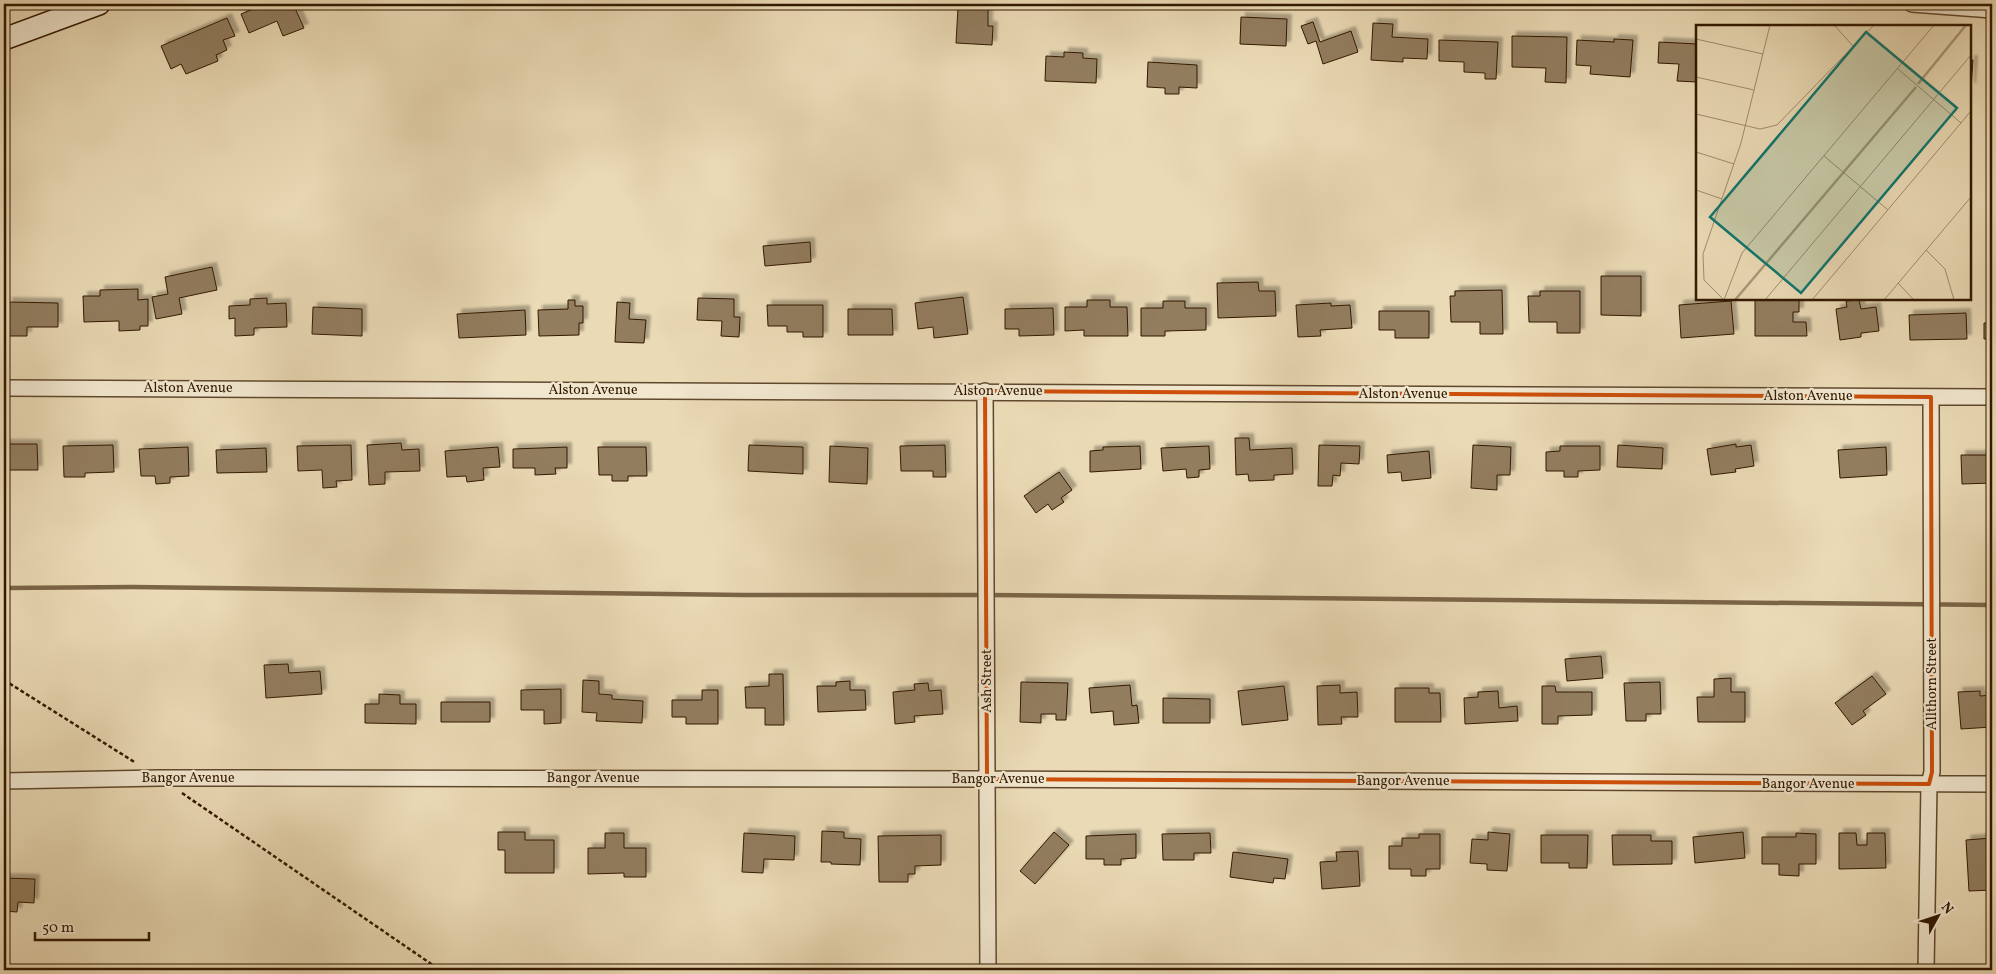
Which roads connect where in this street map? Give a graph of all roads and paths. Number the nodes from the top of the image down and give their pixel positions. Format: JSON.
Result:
{"nodes":[{"id":1,"x":99,"y":4,"type":"edge"},
{"id":2,"x":1912,"y":4,"type":"edge"},
{"id":3,"x":1992,"y":10,"type":"edge"},
{"id":4,"x":4,"y":40,"type":"edge"},
{"id":5,"x":4,"y":388,"type":"edge"},
{"id":6,"x":986,"y":391,"type":"junction"},
{"id":7,"x":1932,"y":397,"type":"junction"},
{"id":8,"x":1992,"y":397,"type":"edge"},
{"id":9,"x":4,"y":680,"type":"edge"},
{"id":10,"x":159,"y":778,"type":"junction"},
{"id":11,"x":987,"y":779,"type":"junction"},
{"id":12,"x":4,"y":781,"type":"edge"},
{"id":13,"x":1929,"y":784,"type":"junction"},
{"id":14,"x":1992,"y":784,"type":"edge"},
{"id":15,"x":440,"y":970,"type":"edge"},
{"id":16,"x":988,"y":970,"type":"edge"},
{"id":17,"x":1926,"y":970,"type":"edge"}],
"edges":[{"from":1,"to":4,"type":"street"},
{"from":2,"to":3,"type":"street"},
{"from":5,"to":6,"type":"street","name":"Alston Avenue"},
{"from":6,"to":7,"type":"street","name":"Alston Avenue"},
{"from":6,"to":11,"type":"street","name":"Ash Street"},
{"from":7,"to":8,"type":"street","name":"Alston Avenue"},
{"from":7,"to":13,"type":"street","name":"Allthorn Street"},
{"from":9,"to":10,"type":"path"},
{"from":10,"to":11,"type":"street","name":"Bangor Avenue"},
{"from":10,"to":12,"type":"street","name":"Bangor Avenue"},
{"from":10,"to":15,"type":"path"},
{"from":11,"to":13,"type":"street","name":"Bangor Avenue"},
{"from":11,"to":16,"type":"street","name":"Ash Street"},
{"from":13,"to":14,"type":"street","name":"Bangor Avenue"},
{"from":13,"to":17,"type":"street","name":"Allthorn Street"}]}
